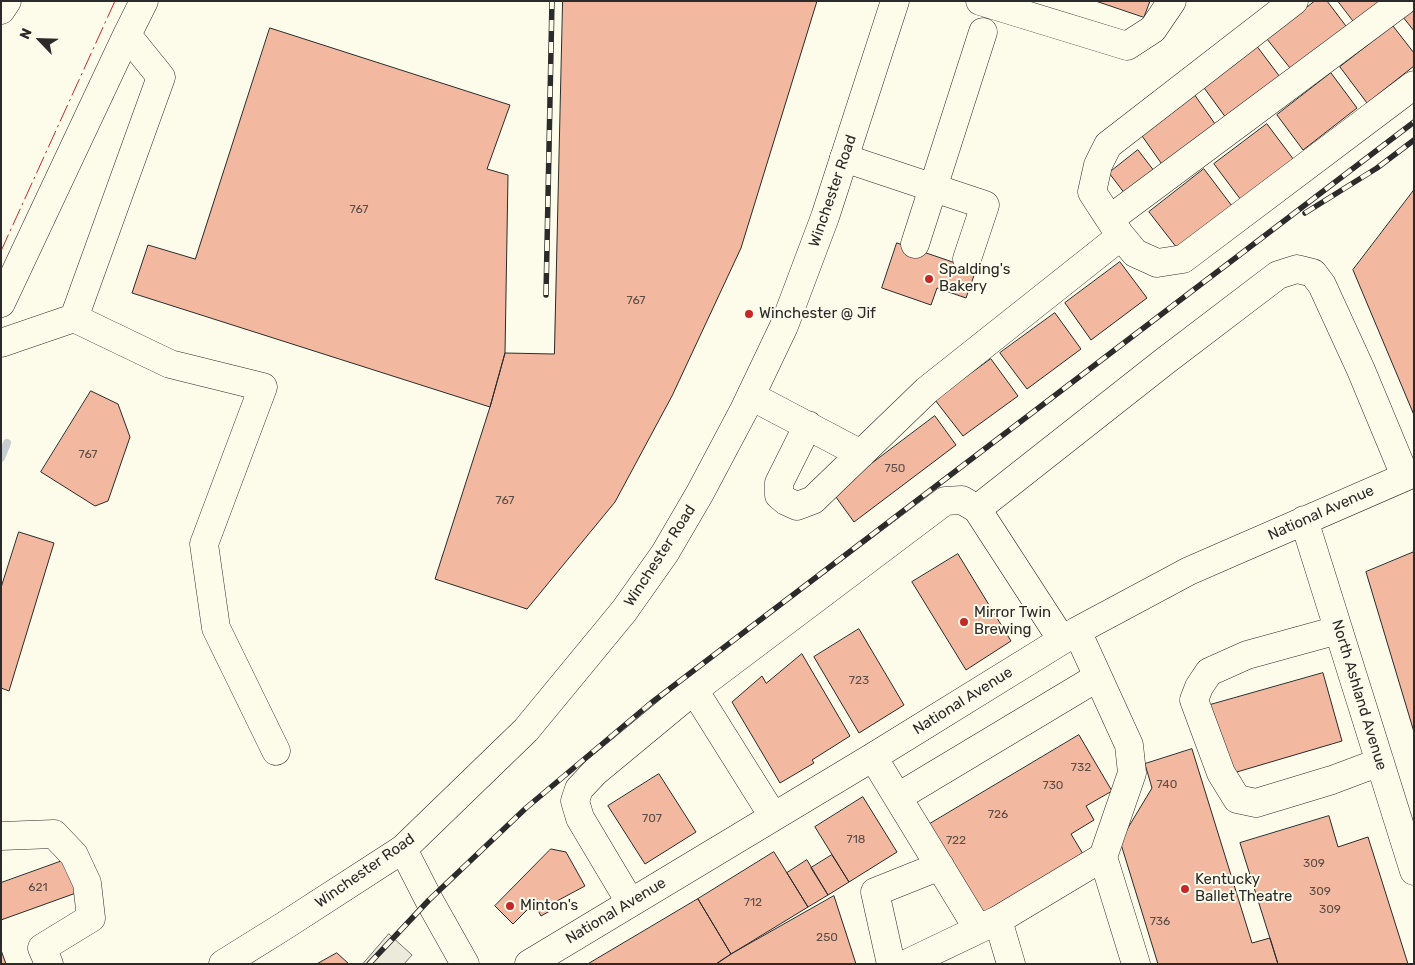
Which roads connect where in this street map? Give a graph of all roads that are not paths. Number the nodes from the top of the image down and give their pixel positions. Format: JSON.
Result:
{"nodes":[{"id":1,"x":7,"y":1,"type":"edge"},
{"id":2,"x":144,"y":1,"type":"edge"},
{"id":3,"x":895,"y":1,"type":"edge"},
{"id":4,"x":1172,"y":1,"type":"edge"},
{"id":5,"x":1294,"y":1,"type":"edge"},
{"id":6,"x":1403,"y":1,"type":"edge"},
{"id":7,"x":987,"y":2,"type":"edge"},
{"id":8,"x":1,"y":10,"type":"edge"},
{"id":9,"x":983,"y":32,"type":"dead end"},
{"id":10,"x":127,"y":35,"type":"junction"},
{"id":11,"x":1414,"y":85,"type":"edge"},
{"id":12,"x":844,"y":158,"type":"junction"},
{"id":13,"x":934,"y":188,"type":"junction"},
{"id":14,"x":1116,"y":227,"type":"junction"},
{"id":15,"x":915,"y":244,"type":"dead end"},
{"id":16,"x":967,"y":259,"type":"dead end"},
{"id":17,"x":1,"y":303,"type":"edge"},
{"id":18,"x":74,"y":318,"type":"junction"},
{"id":19,"x":1,"y":343,"type":"edge"},
{"id":20,"x":751,"y":396,"type":"junction"},
{"id":21,"x":808,"y":425,"type":"junction"},
{"id":22,"x":861,"y":454,"type":"junction"},
{"id":23,"x":1409,"y":474,"type":"edge"},
{"id":24,"x":977,"y":509,"type":"junction"},
{"id":25,"x":1304,"y":520,"type":"junction"},
{"id":26,"x":1338,"y":630,"type":"junction"},
{"id":27,"x":1069,"y":636,"type":"junction"},
{"id":28,"x":1098,"y":677,"type":"junction"},
{"id":29,"x":694,"y":690,"type":"junction"},
{"id":30,"x":276,"y":751,"type":"dead end"},
{"id":31,"x":874,"y":757,"type":"junction"},
{"id":32,"x":1380,"y":762,"type":"junction"},
{"id":33,"x":898,"y":797,"type":"junction"},
{"id":34,"x":772,"y":816,"type":"junction"},
{"id":35,"x":1,"y":836,"type":"edge"},
{"id":36,"x":403,"y":849,"type":"junction"},
{"id":37,"x":1103,"y":857,"type":"junction"},
{"id":38,"x":940,"y":866,"type":"junction"},
{"id":39,"x":1414,"y":871,"type":"edge"},
{"id":40,"x":630,"y":902,"type":"junction"},
{"id":41,"x":988,"y":925,"type":"junction"},
{"id":42,"x":49,"y":964,"type":"edge"},
{"id":43,"x":222,"y":964,"type":"edge"},
{"id":44,"x":464,"y":964,"type":"edge"},
{"id":45,"x":530,"y":964,"type":"edge"},
{"id":46,"x":891,"y":964,"type":"edge"},
{"id":47,"x":906,"y":964,"type":"edge"},
{"id":48,"x":1011,"y":964,"type":"edge"},
{"id":49,"x":1136,"y":964,"type":"edge"}],
"edges":[{"from":1,"to":8,"type":"street"},
{"from":2,"to":10,"type":"street"},
{"from":3,"to":12,"type":"street","name":"Winchester Road"},
{"from":4,"to":7,"type":"street"},
{"from":5,"to":14,"type":"street"},
{"from":6,"to":14,"type":"street"},
{"from":9,"to":13,"type":"street"},
{"from":10,"to":17,"type":"street"},
{"from":10,"to":18,"type":"street"},
{"from":11,"to":14,"type":"street"},
{"from":12,"to":13,"type":"street"},
{"from":12,"to":20,"type":"street","name":"Winchester Road"},
{"from":13,"to":15,"type":"street"},
{"from":13,"to":16,"type":"street"},
{"from":14,"to":22,"type":"street"},
{"from":18,"to":19,"type":"street"},
{"from":18,"to":30,"type":"street"},
{"from":20,"to":21,"type":"street"},
{"from":20,"to":36,"type":"street","name":"Winchester Road"},
{"from":21,"to":22,"type":"street"},
{"from":21,"to":22,"type":"street"},
{"from":23,"to":24,"type":"street"},
{"from":23,"to":25,"type":"street","name":"National Avenue"},
{"from":24,"to":27,"type":"street"},
{"from":24,"to":29,"type":"street"},
{"from":25,"to":26,"type":"street","name":"North Ashland Avenue"},
{"from":25,"to":27,"type":"street","name":"National Avenue"},
{"from":26,"to":32,"type":"street","name":"North Ashland Avenue"},
{"from":26,"to":32,"type":"street"},
{"from":27,"to":28,"type":"street"},
{"from":27,"to":31,"type":"street","name":"National Avenue"},
{"from":28,"to":33,"type":"street"},
{"from":28,"to":37,"type":"street"},
{"from":29,"to":34,"type":"street"},
{"from":29,"to":40,"type":"street"},
{"from":31,"to":33,"type":"street"},
{"from":31,"to":34,"type":"street","name":"National Avenue"},
{"from":32,"to":39,"type":"street","name":"North Ashland Avenue"},
{"from":33,"to":38,"type":"street"},
{"from":34,"to":40,"type":"street","name":"National Avenue"},
{"from":35,"to":42,"type":"street"},
{"from":36,"to":43,"type":"street","name":"Winchester Road"},
{"from":36,"to":44,"type":"street"},
{"from":37,"to":41,"type":"street"},
{"from":37,"to":49,"type":"street"},
{"from":38,"to":41,"type":"street"},
{"from":38,"to":46,"type":"street"},
{"from":40,"to":45,"type":"street","name":"National Avenue"},
{"from":41,"to":47,"type":"street"},
{"from":41,"to":48,"type":"street"}]}
